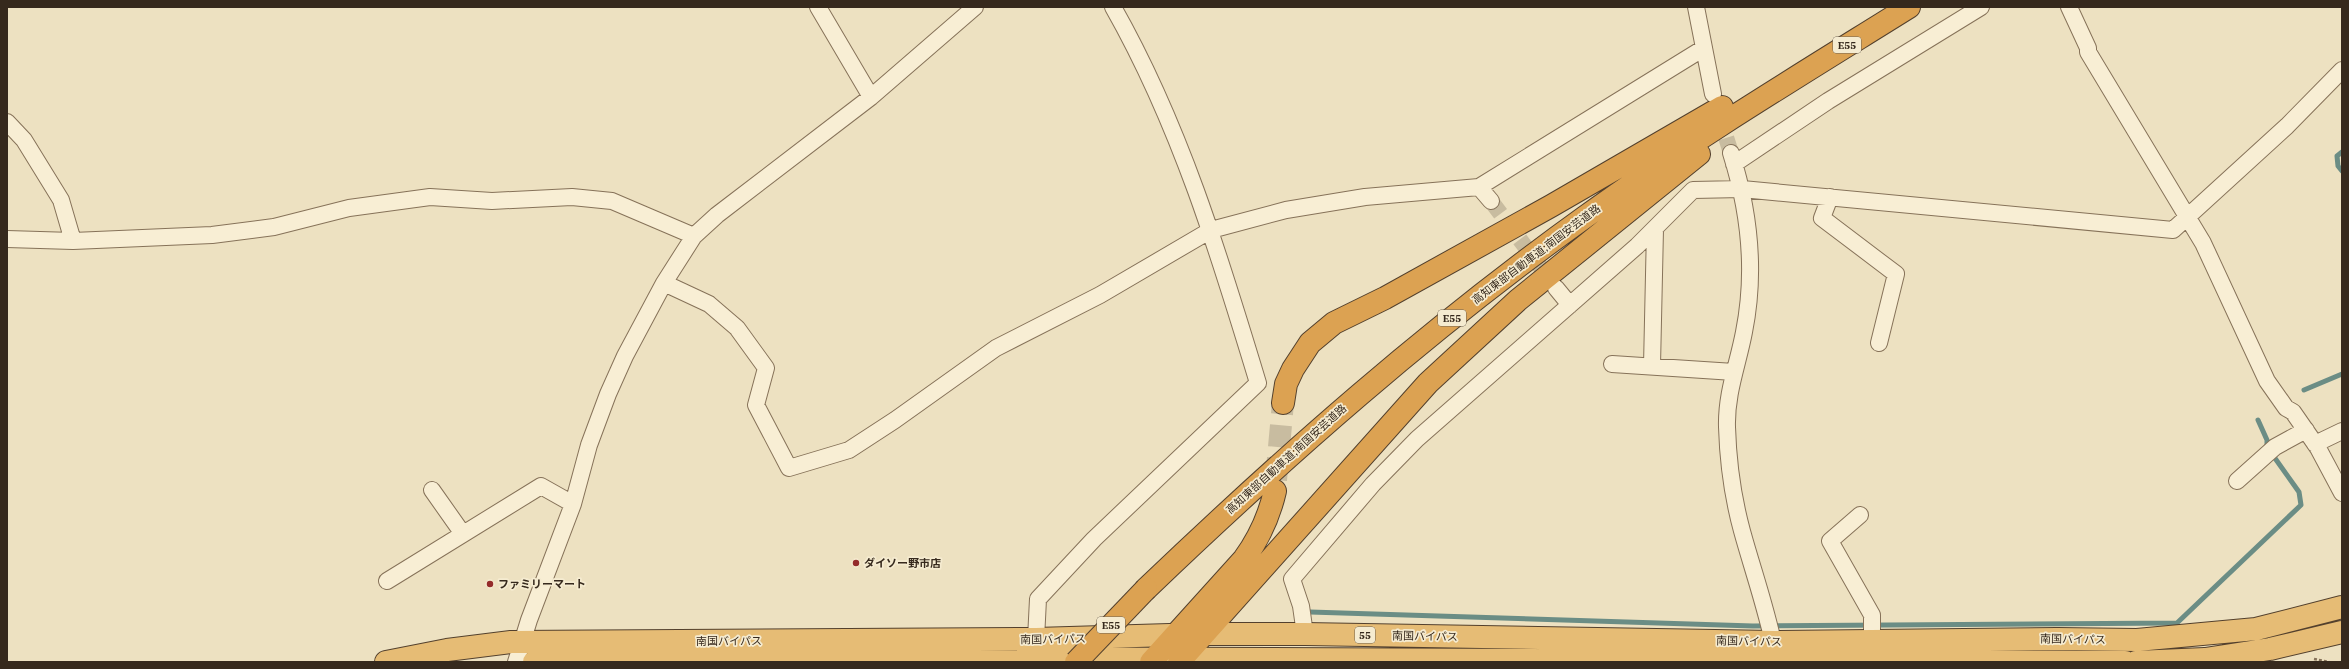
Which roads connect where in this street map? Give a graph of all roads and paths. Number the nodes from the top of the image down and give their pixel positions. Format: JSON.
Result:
{"nodes":[{"id":1,"x":818,"y":7,"type":"edge"},
{"id":2,"x":975,"y":7,"type":"edge"},
{"id":3,"x":1113,"y":7,"type":"edge"},
{"id":4,"x":1696,"y":7,"type":"edge"},
{"id":5,"x":1909,"y":7,"type":"edge"},
{"id":6,"x":1981,"y":7,"type":"edge"},
{"id":7,"x":2069,"y":7,"type":"edge"},
{"id":8,"x":1704,"y":48,"type":"junction"},
{"id":9,"x":2342,"y":70,"type":"edge"},
{"id":10,"x":1785,"y":84,"type":"junction"},
{"id":11,"x":1713,"y":94,"type":"dead end"},
{"id":12,"x":871,"y":97,"type":"junction"},
{"id":13,"x":7,"y":122,"type":"edge"},
{"id":14,"x":1480,"y":187,"type":"junction"},
{"id":15,"x":1742,"y":189,"type":"junction"},
{"id":16,"x":1830,"y":197,"type":"junction"},
{"id":17,"x":1491,"y":201,"type":"tunnel mouth"},
{"id":18,"x":2187,"y":219,"type":"junction"},
{"id":19,"x":1654,"y":229,"type":"junction"},
{"id":20,"x":1211,"y":230,"type":"junction"},
{"id":21,"x":694,"y":236,"type":"junction"},
{"id":22,"x":7,"y":239,"type":"edge"},
{"id":23,"x":73,"y":241,"type":"junction"},
{"id":24,"x":664,"y":283,"type":"junction"},
{"id":25,"x":1556,"y":288,"type":"tunnel mouth"},
{"id":26,"x":1570,"y":305,"type":"junction"},
{"id":27,"x":1879,"y":343,"type":"dead end"},
{"id":28,"x":1612,"y":364,"type":"dead end"},
{"id":29,"x":1652,"y":366,"type":"junction"},
{"id":30,"x":1734,"y":372,"type":"junction"},
{"id":31,"x":1283,"y":403,"type":"tunnel mouth"},
{"id":32,"x":2306,"y":430,"type":"junction"},
{"id":33,"x":2342,"y":431,"type":"edge"},
{"id":34,"x":2315,"y":444,"type":"junction"},
{"id":35,"x":2237,"y":481,"type":"dead end"},
{"id":36,"x":432,"y":490,"type":"dead end"},
{"id":37,"x":1275,"y":491,"type":"tunnel mouth"},
{"id":38,"x":2342,"y":493,"type":"edge"},
{"id":39,"x":573,"y":504,"type":"junction"},
{"id":40,"x":1860,"y":515,"type":"dead end"},
{"id":41,"x":463,"y":534,"type":"junction"},
{"id":42,"x":387,"y":582,"type":"dead end"},
{"id":43,"x":2342,"y":607,"type":"edge"},
{"id":44,"x":2342,"y":632,"type":"edge"},
{"id":45,"x":1203,"y":634,"type":"junction"},
{"id":46,"x":1305,"y":634,"type":"junction"},
{"id":47,"x":1174,"y":636,"type":"junction"},
{"id":48,"x":1036,"y":640,"type":"junction"},
{"id":49,"x":1872,"y":641,"type":"junction"},
{"id":50,"x":1774,"y":643,"type":"edge"},
{"id":51,"x":519,"y":652,"type":"edge"},
{"id":52,"x":1183,"y":660,"type":"edge"},
{"id":53,"x":1152,"y":661,"type":"edge"},
{"id":54,"x":386,"y":662,"type":"edge"},
{"id":55,"x":534,"y":662,"type":"edge"},
{"id":56,"x":1076,"y":662,"type":"edge"},
{"id":57,"x":2125,"y":662,"type":"edge"},
{"id":58,"x":2136,"y":662,"type":"edge"}],
"edges":[{"from":1,"to":12,"type":"street"},
{"from":2,"to":12,"type":"street"},
{"from":3,"to":20,"type":"street"},
{"from":4,"to":8,"type":"street"},
{"from":5,"to":10,"type":"highway","name":"高知東部自動車道;南国安芸道路","number":"E55"},
{"from":5,"to":31,"type":"highway"},
{"from":6,"to":15,"type":"street"},
{"from":7,"to":18,"type":"street"},
{"from":8,"to":11,"type":"street"},
{"from":8,"to":14,"type":"street"},
{"from":9,"to":18,"type":"street"},
{"from":10,"to":45,"type":"highway"},
{"from":10,"to":56,"type":"highway","name":"高知東部自動車道;南国安芸道路","number":"E55","bridge":true},
{"from":12,"to":21,"type":"street"},
{"from":13,"to":23,"type":"street"},
{"from":14,"to":17,"type":"street"},
{"from":14,"to":20,"type":"street"},
{"from":15,"to":16,"type":"street"},
{"from":15,"to":19,"type":"street"},
{"from":15,"to":30,"type":"street"},
{"from":16,"to":18,"type":"street"},
{"from":16,"to":27,"type":"street"},
{"from":18,"to":32,"type":"street"},
{"from":19,"to":26,"type":"street"},
{"from":19,"to":29,"type":"street"},
{"from":20,"to":24,"type":"street"},
{"from":20,"to":48,"type":"street"},
{"from":21,"to":23,"type":"street"},
{"from":21,"to":24,"type":"street"},
{"from":22,"to":23,"type":"street"},
{"from":24,"to":39,"type":"street"},
{"from":25,"to":26,"type":"street"},
{"from":26,"to":46,"type":"street"},
{"from":28,"to":29,"type":"street"},
{"from":29,"to":30,"type":"street"},
{"from":30,"to":50,"type":"street"},
{"from":32,"to":34,"type":"street"},
{"from":32,"to":35,"type":"street"},
{"from":33,"to":34,"type":"street"},
{"from":34,"to":38,"type":"street"},
{"from":36,"to":41,"type":"street"},
{"from":37,"to":47,"type":"highway"},
{"from":39,"to":41,"type":"street"},
{"from":39,"to":51,"type":"street"},
{"from":40,"to":49,"type":"street"},
{"from":41,"to":42,"type":"street"},
{"from":43,"to":49,"type":"highway","name":"南国バイパス","number":"55"},
{"from":44,"to":58,"type":"highway"},
{"from":45,"to":46,"type":"highway","name":"南国バイパス","number":"55"},
{"from":45,"to":47,"type":"highway","name":"南国バイパス","number":"55"},
{"from":45,"to":52,"type":"highway"},
{"from":46,"to":50,"type":"highway","name":"南国バイパス","number":"55"},
{"from":47,"to":48,"type":"highway","name":"南国バイパス","number":"55"},
{"from":47,"to":53,"type":"highway"},
{"from":48,"to":51,"type":"highway","name":"南国バイパス","number":"55"},
{"from":49,"to":50,"type":"highway","name":"南国バイパス","number":"55"},
{"from":50,"to":52,"type":"highway","name":"南国バイパス","number":"55"},
{"from":50,"to":57,"type":"highway","name":"南国バイパス","number":"55"},
{"from":51,"to":54,"type":"highway","name":"南国バイパス","number":"55"},
{"from":52,"to":53,"type":"highway","name":"南国バイパス","number":"55"},
{"from":53,"to":55,"type":"highway","name":"南国バイパス","number":"55"}]}
